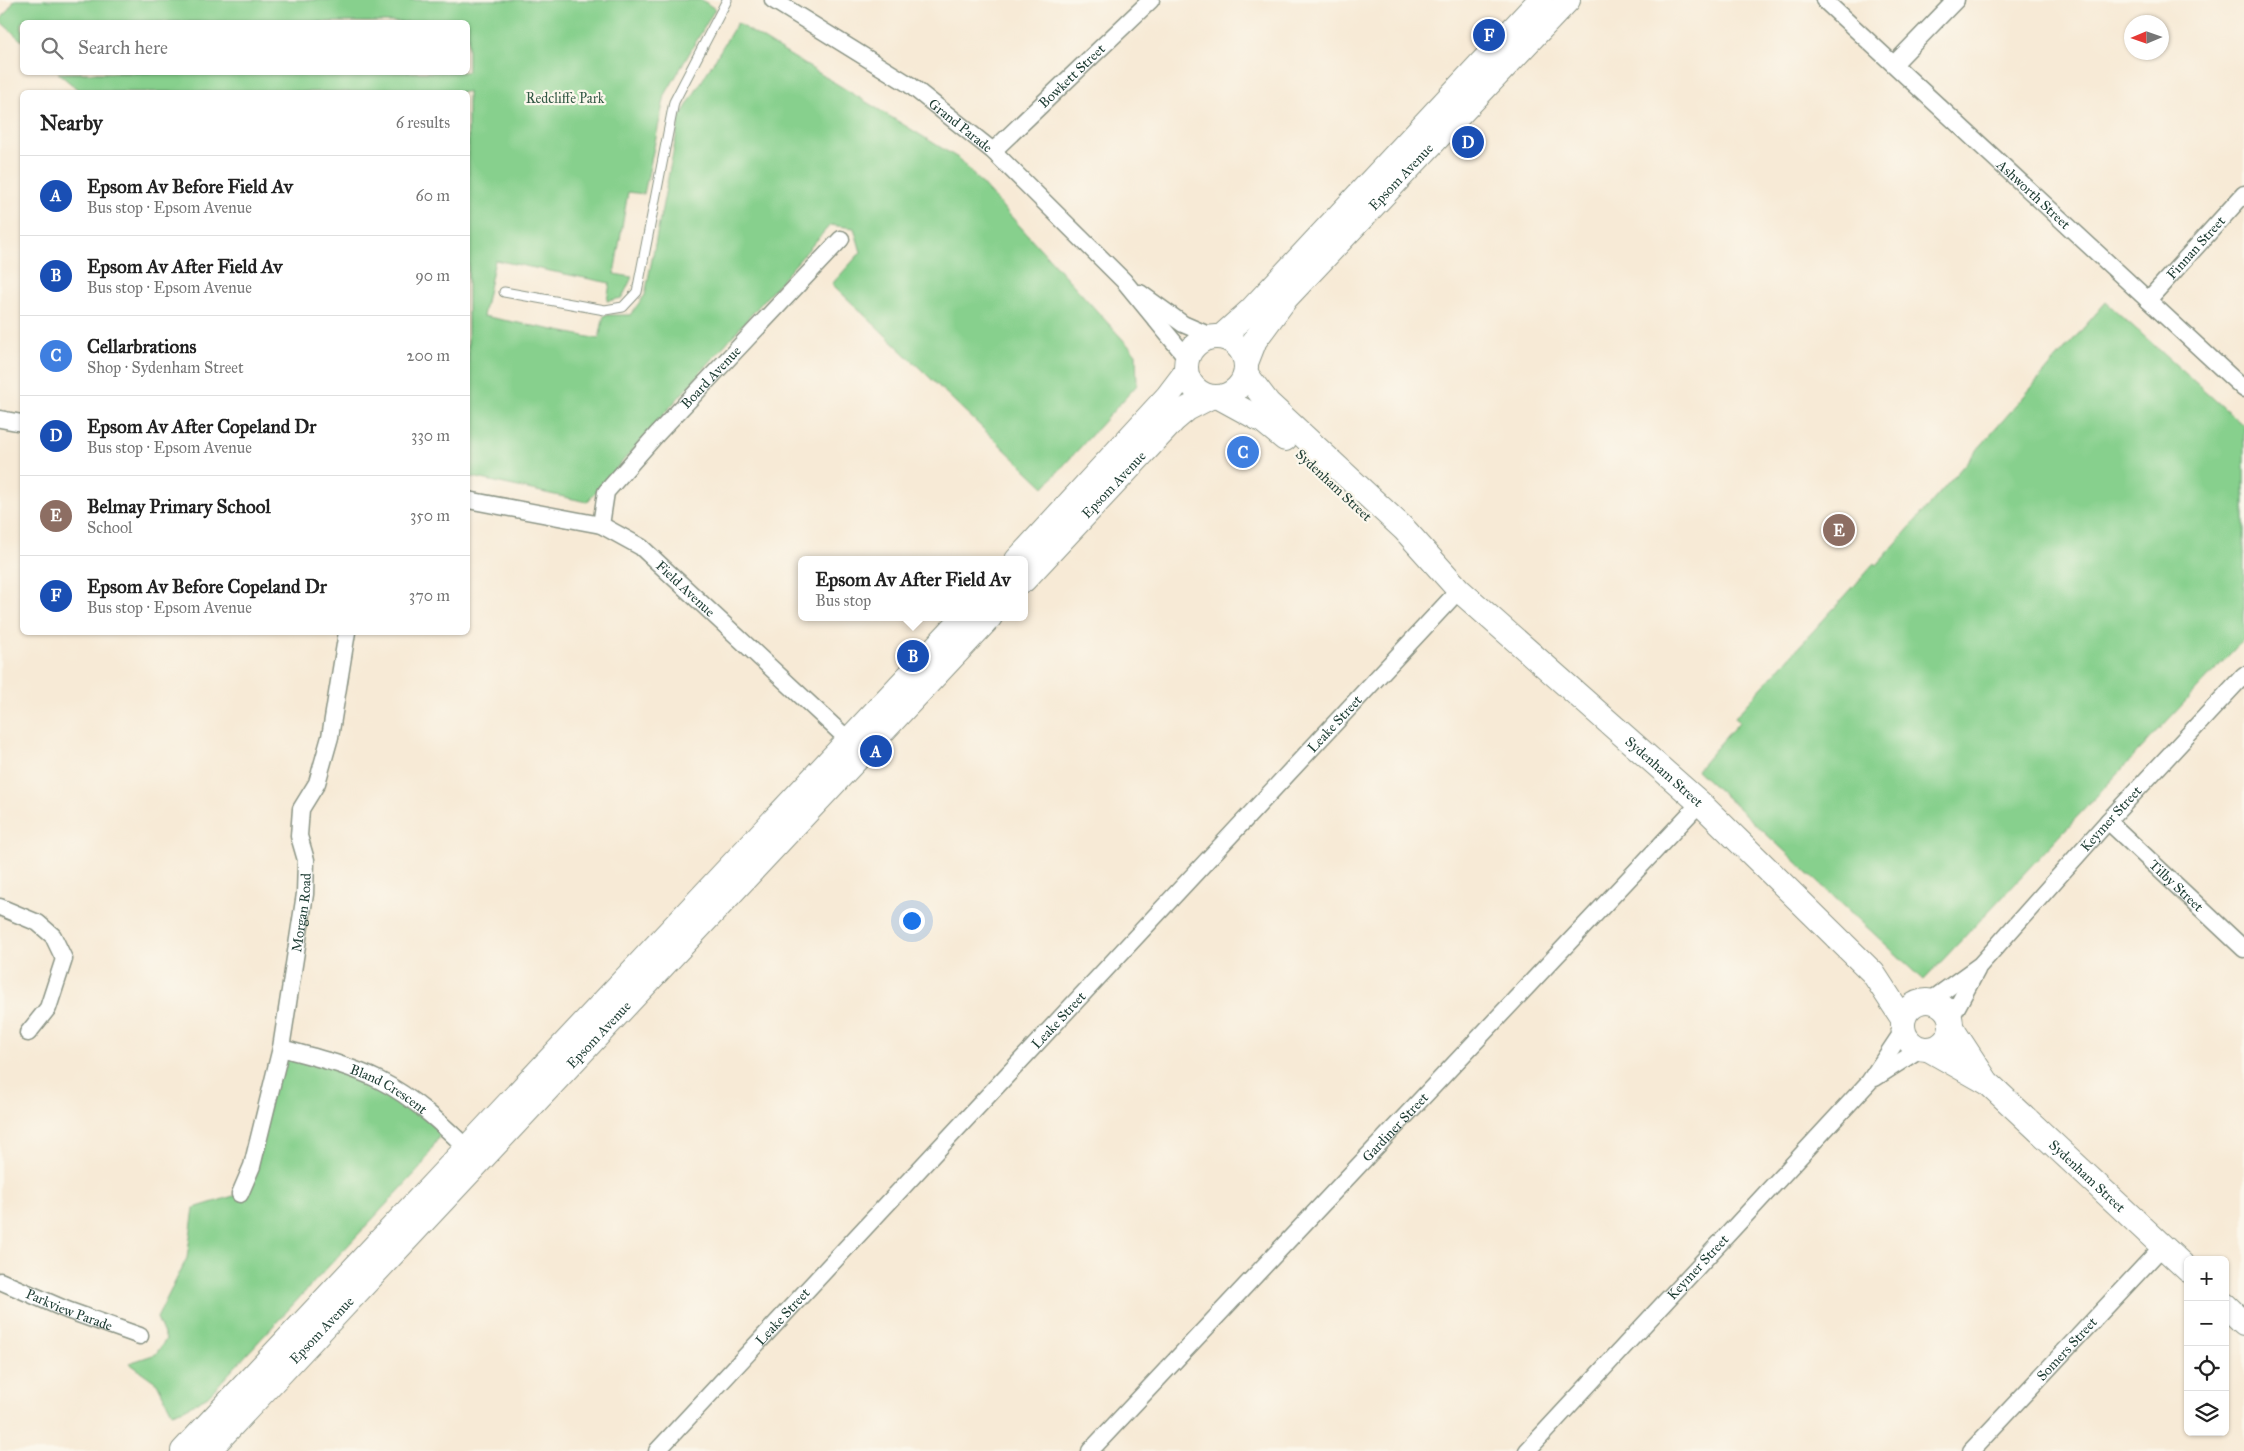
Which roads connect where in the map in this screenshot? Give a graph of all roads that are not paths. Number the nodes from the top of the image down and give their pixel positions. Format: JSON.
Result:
{"nodes":[{"id":1,"x":727,"y":0,"type":"edge"},
{"id":2,"x":773,"y":0,"type":"edge"},
{"id":3,"x":1151,"y":0,"type":"edge"},
{"id":4,"x":1540,"y":0,"type":"edge"},
{"id":5,"x":1568,"y":0,"type":"edge"},
{"id":6,"x":1824,"y":0,"type":"edge"},
{"id":7,"x":1956,"y":0,"type":"edge"},
{"id":8,"x":1894,"y":64,"type":"junction"},
{"id":9,"x":993,"y":151,"type":"junction"},
{"id":10,"x":2244,"y":194,"type":"edge"},
{"id":11,"x":841,"y":239,"type":"dead end"},
{"id":12,"x":1124,"y":281,"type":"junction"},
{"id":13,"x":504,"y":292,"type":"dead end"},
{"id":14,"x":2148,"y":300,"type":"junction"},
{"id":15,"x":1217,"y":337,"type":"junction"},
{"id":16,"x":1186,"y":365,"type":"junction"},
{"id":17,"x":1246,"y":368,"type":"junction"},
{"id":18,"x":2244,"y":390,"type":"edge"},
{"id":19,"x":1215,"y":397,"type":"junction"},
{"id":20,"x":0,"y":419,"type":"edge"},
{"id":21,"x":20,"y":423,"type":"edge"},
{"id":22,"x":470,"y":500,"type":"edge"},
{"id":23,"x":601,"y":526,"type":"junction"},
{"id":24,"x":1021,"y":556,"type":"edge"},
{"id":25,"x":1028,"y":576,"type":"edge"},
{"id":26,"x":1452,"y":584,"type":"junction"},
{"id":27,"x":961,"y":621,"type":"edge"},
{"id":28,"x":986,"y":621,"type":"edge"},
{"id":29,"x":347,"y":635,"type":"edge"},
{"id":30,"x":2244,"y":675,"type":"edge"},
{"id":31,"x":856,"y":747,"type":"junction"},
{"id":32,"x":1700,"y":803,"type":"junction"},
{"id":33,"x":2108,"y":821,"type":"junction"},
{"id":34,"x":0,"y":908,"type":"edge"},
{"id":35,"x":2244,"y":949,"type":"edge"},
{"id":36,"x":1980,"y":965,"type":"junction"},
{"id":37,"x":1873,"y":974,"type":"junction"},
{"id":38,"x":1925,"y":1001,"type":"junction"},
{"id":39,"x":1951,"y":1022,"type":"junction"},
{"id":40,"x":1903,"y":1025,"type":"junction"},
{"id":41,"x":28,"y":1033,"type":"dead end"},
{"id":42,"x":281,"y":1048,"type":"junction"},
{"id":43,"x":1924,"y":1049,"type":"junction"},
{"id":44,"x":1869,"y":1082,"type":"junction"},
{"id":45,"x":1988,"y":1083,"type":"junction"},
{"id":46,"x":474,"y":1155,"type":"junction"},
{"id":47,"x":240,"y":1194,"type":"dead end"},
{"id":48,"x":2163,"y":1246,"type":"junction"},
{"id":49,"x":2184,"y":1266,"type":"edge"},
{"id":50,"x":0,"y":1281,"type":"edge"},
{"id":51,"x":2229,"y":1309,"type":"edge"},
{"id":52,"x":2244,"y":1323,"type":"edge"},
{"id":53,"x":140,"y":1336,"type":"dead end"},
{"id":54,"x":183,"y":1451,"type":"edge"},
{"id":55,"x":208,"y":1451,"type":"edge"},
{"id":56,"x":657,"y":1451,"type":"edge"},
{"id":57,"x":1090,"y":1451,"type":"edge"},
{"id":58,"x":1527,"y":1451,"type":"edge"},
{"id":59,"x":1971,"y":1451,"type":"edge"}],
"edges":[{"from":1,"to":13,"type":"lane"},
{"from":2,"to":9,"type":"street","name":"Grand Parade"},
{"from":3,"to":9,"type":"street","name":"Bowkett Street"},
{"from":4,"to":15,"type":"street","name":"Epsom Avenue"},
{"from":5,"to":17,"type":"street","name":"Epsom Avenue"},
{"from":6,"to":8,"type":"street","name":"Ashworth Street"},
{"from":7,"to":8,"type":"street"},
{"from":8,"to":14,"type":"street","name":"Ashworth Street"},
{"from":9,"to":12,"type":"street","name":"Grand Parade"},
{"from":10,"to":14,"type":"street","name":"Finnan Street"},
{"from":11,"to":23,"type":"street","name":"Board Avenue"},
{"from":12,"to":15,"type":"street","name":"Grand Parade"},
{"from":12,"to":16,"type":"street","name":"Grand Parade"},
{"from":14,"to":18,"type":"street","name":"Ashworth Street"},
{"from":15,"to":16,"type":"street"},
{"from":15,"to":17,"type":"street"},
{"from":16,"to":19,"type":"street"},
{"from":16,"to":24,"type":"street","name":"Epsom Avenue"},
{"from":17,"to":19,"type":"street"},
{"from":17,"to":26,"type":"street","name":"Sydenham Street"},
{"from":19,"to":25,"type":"street","name":"Epsom Avenue"},
{"from":19,"to":26,"type":"street","name":"Sydenham Street"},
{"from":20,"to":21,"type":"street"},
{"from":22,"to":23,"type":"street","name":"Field Avenue"},
{"from":23,"to":31,"type":"street","name":"Field Avenue"},
{"from":26,"to":32,"type":"street","name":"Sydenham Street"},
{"from":26,"to":56,"type":"street","name":"Leake Street"},
{"from":27,"to":31,"type":"street","name":"Epsom Avenue"},
{"from":28,"to":31,"type":"street","name":"Epsom Avenue"},
{"from":29,"to":42,"type":"street","name":"Morgan Road"},
{"from":30,"to":33,"type":"street","name":"Keymer Street"},
{"from":31,"to":46,"type":"street","name":"Epsom Avenue"},
{"from":32,"to":37,"type":"street","name":"Sydenham Street"},
{"from":32,"to":57,"type":"street","name":"Gardiner Street"},
{"from":33,"to":35,"type":"street","name":"Tilby Street"},
{"from":33,"to":36,"type":"street","name":"Keymer Street"},
{"from":34,"to":41,"type":"street"},
{"from":36,"to":38,"type":"street","name":"Keymer Street"},
{"from":36,"to":39,"type":"street","name":"Keymer Street"},
{"from":37,"to":38,"type":"street","name":"Sydenham Street"},
{"from":37,"to":40,"type":"street","name":"Sydenham Street"},
{"from":38,"to":39,"type":"street"},
{"from":38,"to":40,"type":"street"},
{"from":39,"to":43,"type":"street"},
{"from":39,"to":45,"type":"street","name":"Sydenham Street"},
{"from":40,"to":43,"type":"street"},
{"from":40,"to":44,"type":"street","name":"Keymer Street"},
{"from":42,"to":46,"type":"street","name":"Bland Crescent"},
{"from":42,"to":47,"type":"street","name":"Morgan Road"},
{"from":43,"to":44,"type":"street","name":"Keymer Street"},
{"from":43,"to":45,"type":"street","name":"Sydenham Street"},
{"from":44,"to":58,"type":"street","name":"Keymer Street"},
{"from":45,"to":48,"type":"street","name":"Sydenham Street"},
{"from":46,"to":54,"type":"street","name":"Epsom Avenue"},
{"from":46,"to":55,"type":"street","name":"Epsom Avenue"},
{"from":48,"to":49,"type":"street","name":"Sydenham Street"},
{"from":48,"to":59,"type":"street","name":"Somers Street"},
{"from":50,"to":53,"type":"street","name":"Parkview Parade"},
{"from":51,"to":52,"type":"street"}]}
